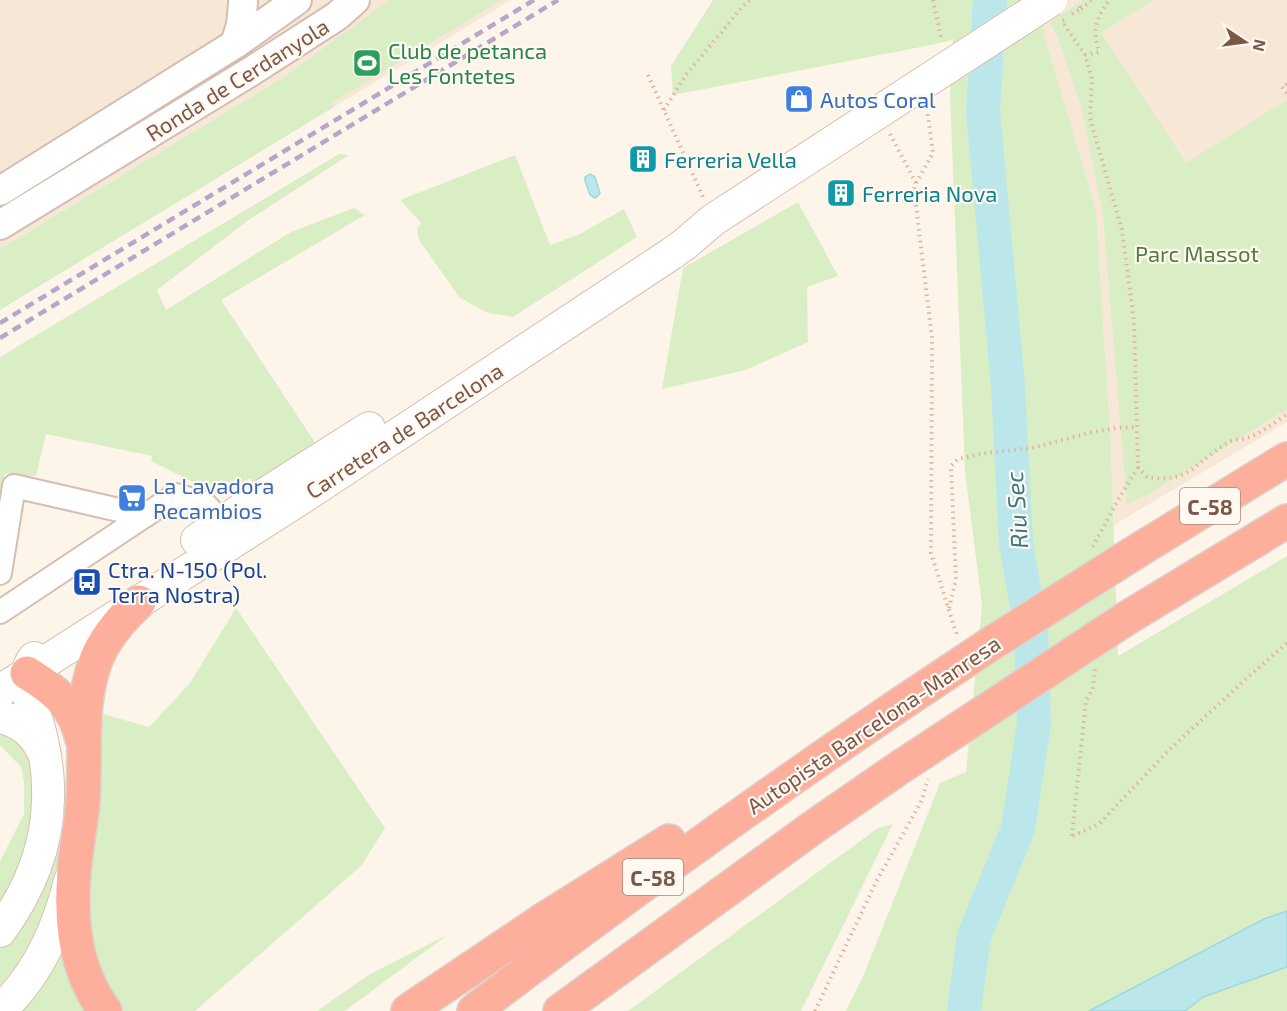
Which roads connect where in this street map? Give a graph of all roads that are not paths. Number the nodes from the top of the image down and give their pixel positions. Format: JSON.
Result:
{"nodes":[{"id":1,"x":297,"y":0,"type":"edge"},
{"id":2,"x":343,"y":0,"type":"edge"},
{"id":3,"x":356,"y":0,"type":"edge"},
{"id":4,"x":1070,"y":4,"type":"edge"},
{"id":5,"x":258,"y":11,"type":"edge"},
{"id":6,"x":116,"y":154,"type":"junction"},
{"id":7,"x":0,"y":191,"type":"edge"},
{"id":8,"x":712,"y":220,"type":"junction"},
{"id":9,"x":0,"y":225,"type":"edge"},
{"id":10,"x":571,"y":321,"type":"junction"},
{"id":11,"x":484,"y":354,"type":"junction"},
{"id":12,"x":435,"y":410,"type":"junction"},
{"id":13,"x":1287,"y":459,"type":"edge"},
{"id":14,"x":145,"y":516,"type":"junction"},
{"id":15,"x":1287,"y":521,"type":"edge"},
{"id":16,"x":223,"y":523,"type":"junction"},
{"id":17,"x":0,"y":573,"type":"edge"},
{"id":18,"x":139,"y":602,"type":"junction"},
{"id":19,"x":0,"y":612,"type":"edge"},
{"id":20,"x":9,"y":673,"type":"edge"},
{"id":21,"x":0,"y":691,"type":"edge"},
{"id":22,"x":0,"y":717,"type":"edge"},
{"id":23,"x":835,"y":748,"type":"junction"},
{"id":24,"x":84,"y":750,"type":"junction"},
{"id":25,"x":45,"y":758,"type":"junction"},
{"id":26,"x":76,"y":856,"type":"junction"},
{"id":27,"x":0,"y":931,"type":"edge"},
{"id":28,"x":568,"y":1007,"type":"edge"},
{"id":29,"x":0,"y":1011,"type":"edge"},
{"id":30,"x":105,"y":1011,"type":"edge"},
{"id":31,"x":408,"y":1011,"type":"edge"},
{"id":32,"x":474,"y":1011,"type":"edge"}],
"edges":[{"from":1,"to":5,"type":"street","name":"Ronda de Cerdanyola"},
{"from":2,"to":5,"type":"street","name":"Ronda de Cerdanyola"},
{"from":3,"to":6,"type":"street","name":"Ronda de Cerdanyola"},
{"from":4,"to":8,"type":"main road","name":"Carretera de Barcelona","bridge":true},
{"from":5,"to":6,"type":"street","name":"Ronda de Cerdanyola"},
{"from":5,"to":7,"type":"street","name":"Ronda de Cerdanyola"},
{"from":6,"to":9,"type":"street","name":"Ronda de Cerdanyola"},
{"from":8,"to":10,"type":"main road","name":"Carretera de Barcelona"},
{"from":8,"to":11,"type":"main road","name":"Carretera de Barcelona"},
{"from":10,"to":11,"type":"main road"},
{"from":10,"to":12,"type":"main road","name":"Carretera de Barcelona"},
{"from":11,"to":12,"type":"main road"},
{"from":11,"to":16,"type":"main road","name":"Carretera de Barcelona"},
{"from":12,"to":18,"type":"main road","name":"Carretera de Barcelona"},
{"from":13,"to":23,"type":"highway","name":"Autopista Barcelona-Manresa","number":"C-58","bridge":true},
{"from":14,"to":16,"type":"street"},
{"from":14,"to":17,"type":"street"},
{"from":14,"to":19,"type":"street"},
{"from":15,"to":28,"type":"highway","number":"C-58","bridge":true},
{"from":16,"to":20,"type":"main road","name":"Carretera de Barcelona"},
{"from":18,"to":20,"type":"main road","name":"Carretera de Barcelona"},
{"from":18,"to":24,"type":"highway"},
{"from":20,"to":21,"type":"main road","name":"Carretera de Barcelona"},
{"from":20,"to":24,"type":"highway"},
{"from":20,"to":25,"type":"main road"},
{"from":22,"to":25,"type":"main road"},
{"from":23,"to":31,"type":"highway"},
{"from":23,"to":32,"type":"highway","name":"Autopista Barcelona-Manresa","number":"C-58"},
{"from":24,"to":26,"type":"highway"},
{"from":25,"to":27,"type":"main road"},
{"from":26,"to":29,"type":"main road"},
{"from":26,"to":30,"type":"highway"}]}
